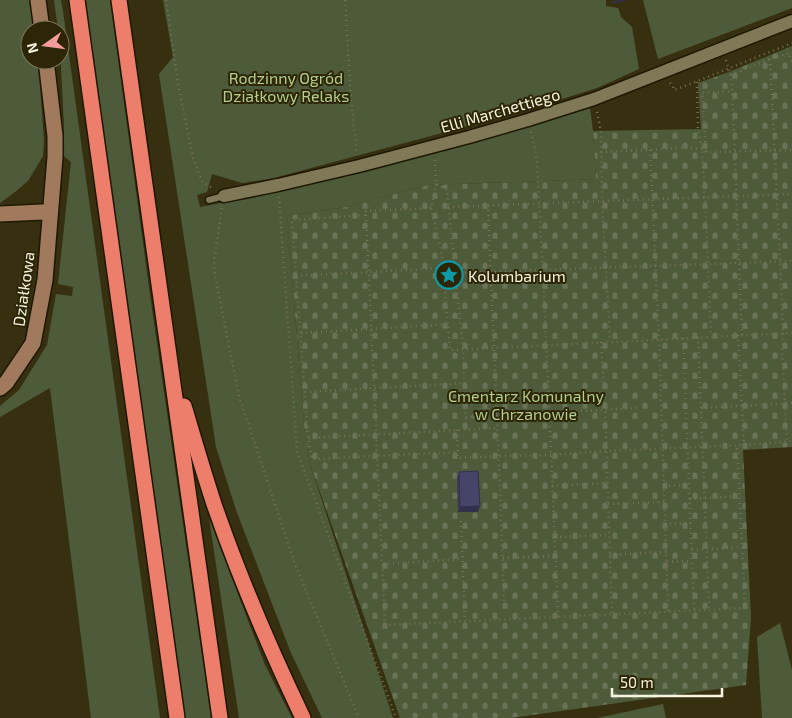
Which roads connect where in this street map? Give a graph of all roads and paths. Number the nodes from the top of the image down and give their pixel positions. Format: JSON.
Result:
{"nodes":[{"id":1,"x":38,"y":0,"type":"edge"},
{"id":2,"x":77,"y":0,"type":"edge"},
{"id":3,"x":119,"y":0,"type":"edge"},
{"id":4,"x":166,"y":0,"type":"edge"},
{"id":5,"x":345,"y":0,"type":"edge"},
{"id":6,"x":41,"y":20,"type":"edge"},
{"id":7,"x":792,"y":21,"type":"edge"},
{"id":8,"x":792,"y":43,"type":"edge"},
{"id":9,"x":723,"y":49,"type":"junction"},
{"id":10,"x":770,"y":59,"type":"junction"},
{"id":11,"x":792,"y":64,"type":"edge"},
{"id":12,"x":729,"y":68,"type":"junction"},
{"id":13,"x":47,"y":70,"type":"edge"},
{"id":14,"x":730,"y":76,"type":"junction"},
{"id":15,"x":667,"y":81,"type":"dead end"},
{"id":16,"x":697,"y":82,"type":"junction"},
{"id":17,"x":732,"y":92,"type":"junction"},
{"id":18,"x":594,"y":99,"type":"junction"},
{"id":19,"x":528,"y":120,"type":"junction"},
{"id":20,"x":434,"y":146,"type":"junction"},
{"id":21,"x":702,"y":149,"type":"junction"},
{"id":22,"x":650,"y":150,"type":"junction"},
{"id":23,"x":734,"y":150,"type":"junction"},
{"id":24,"x":774,"y":150,"type":"junction"},
{"id":25,"x":792,"y":150,"type":"edge"},
{"id":26,"x":601,"y":152,"type":"junction"},
{"id":27,"x":706,"y":152,"type":"junction"},
{"id":28,"x":359,"y":166,"type":"junction"},
{"id":29,"x":436,"y":184,"type":"junction"},
{"id":30,"x":278,"y":185,"type":"junction"},
{"id":31,"x":792,"y":194,"type":"edge"},
{"id":32,"x":776,"y":195,"type":"junction"},
{"id":33,"x":224,"y":196,"type":"junction"},
{"id":34,"x":736,"y":196,"type":"junction"},
{"id":35,"x":705,"y":197,"type":"junction"},
{"id":36,"x":652,"y":199,"type":"junction"},
{"id":37,"x":209,"y":200,"type":"dead end"},
{"id":38,"x":602,"y":201,"type":"junction"},
{"id":39,"x":539,"y":203,"type":"junction"},
{"id":40,"x":488,"y":205,"type":"junction"},
{"id":41,"x":448,"y":207,"type":"junction"},
{"id":42,"x":431,"y":208,"type":"junction"},
{"id":43,"x":50,"y":213,"type":"junction"},
{"id":44,"x":0,"y":214,"type":"edge"},
{"id":45,"x":366,"y":216,"type":"junction"},
{"id":46,"x":792,"y":260,"type":"edge"},
{"id":47,"x":780,"y":261,"type":"junction"},
{"id":48,"x":740,"y":262,"type":"junction"},
{"id":49,"x":708,"y":264,"type":"junction"},
{"id":50,"x":655,"y":266,"type":"junction"},
{"id":51,"x":444,"y":268,"type":"junction"},
{"id":52,"x":605,"y":268,"type":"junction"},
{"id":53,"x":543,"y":270,"type":"junction"},
{"id":54,"x":368,"y":272,"type":"junction"},
{"id":55,"x":490,"y":272,"type":"junction"},
{"id":56,"x":455,"y":273,"type":"junction"},
{"id":57,"x":296,"y":276,"type":"junction"},
{"id":58,"x":449,"y":324,"type":"junction"},
{"id":59,"x":371,"y":329,"type":"junction"},
{"id":60,"x":301,"y":333,"type":"junction"},
{"id":61,"x":783,"y":333,"type":"junction"},
{"id":62,"x":792,"y":333,"type":"edge"},
{"id":63,"x":738,"y":335,"type":"junction"},
{"id":64,"x":742,"y":335,"type":"junction"},
{"id":65,"x":711,"y":336,"type":"junction"},
{"id":66,"x":698,"y":337,"type":"junction"},
{"id":67,"x":683,"y":338,"type":"junction"},
{"id":68,"x":659,"y":339,"type":"junction"},
{"id":69,"x":610,"y":341,"type":"junction"},
{"id":70,"x":601,"y":342,"type":"junction"},
{"id":71,"x":546,"y":344,"type":"junction"},
{"id":72,"x":493,"y":347,"type":"junction"},
{"id":73,"x":463,"y":348,"type":"junction"},
{"id":74,"x":170,"y":359,"type":"junction"},
{"id":75,"x":464,"y":383,"type":"junction"},
{"id":76,"x":0,"y":388,"type":"edge"},
{"id":77,"x":374,"y":388,"type":"junction"},
{"id":78,"x":306,"y":392,"type":"junction"},
{"id":79,"x":785,"y":403,"type":"junction"},
{"id":80,"x":792,"y":403,"type":"edge"},
{"id":81,"x":742,"y":406,"type":"junction"},
{"id":82,"x":638,"y":408,"type":"dead end"},
{"id":83,"x":701,"y":408,"type":"junction"},
{"id":84,"x":605,"y":409,"type":"junction"},
{"id":85,"x":550,"y":412,"type":"junction"},
{"id":86,"x":497,"y":415,"type":"junction"},
{"id":87,"x":466,"y":417,"type":"junction"},
{"id":88,"x":497,"y":428,"type":"junction"},
{"id":89,"x":457,"y":430,"type":"junction"},
{"id":90,"x":466,"y":430,"type":"junction"},
{"id":91,"x":377,"y":434,"type":"junction"},
{"id":92,"x":308,"y":438,"type":"junction"},
{"id":93,"x":787,"y":441,"type":"junction"},
{"id":94,"x":792,"y":441,"type":"edge"},
{"id":95,"x":737,"y":445,"type":"junction"},
{"id":96,"x":744,"y":445,"type":"junction"},
{"id":97,"x":688,"y":447,"type":"junction"},
{"id":98,"x":703,"y":447,"type":"junction"},
{"id":99,"x":663,"y":448,"type":"junction"},
{"id":100,"x":606,"y":451,"type":"junction"},
{"id":101,"x":458,"y":452,"type":"junction"},
{"id":102,"x":550,"y":455,"type":"junction"},
{"id":103,"x":378,"y":456,"type":"junction"},
{"id":104,"x":499,"y":456,"type":"junction"},
{"id":105,"x":607,"y":483,"type":"junction"},
{"id":106,"x":689,"y":484,"type":"junction"},
{"id":107,"x":552,"y":486,"type":"junction"},
{"id":108,"x":664,"y":486,"type":"junction"},
{"id":109,"x":739,"y":496,"type":"junction"},
{"id":110,"x":705,"y":498,"type":"junction"},
{"id":111,"x":690,"y":499,"type":"junction"},
{"id":112,"x":664,"y":502,"type":"junction"},
{"id":113,"x":608,"y":504,"type":"junction"},
{"id":114,"x":461,"y":520,"type":"dead end"},
{"id":115,"x":691,"y":523,"type":"junction"},
{"id":116,"x":665,"y":524,"type":"junction"},
{"id":117,"x":609,"y":535,"type":"junction"},
{"id":118,"x":554,"y":538,"type":"junction"},
{"id":119,"x":742,"y":547,"type":"junction"},
{"id":120,"x":707,"y":549,"type":"junction"},
{"id":121,"x":692,"y":550,"type":"junction"},
{"id":122,"x":666,"y":552,"type":"junction"},
{"id":123,"x":610,"y":555,"type":"junction"},
{"id":124,"x":556,"y":556,"type":"junction"},
{"id":125,"x":503,"y":558,"type":"junction"},
{"id":126,"x":463,"y":559,"type":"junction"},
{"id":127,"x":692,"y":560,"type":"junction"},
{"id":128,"x":667,"y":562,"type":"junction"},
{"id":129,"x":383,"y":564,"type":"junction"},
{"id":130,"x":504,"y":605,"type":"dead end"},
{"id":131,"x":709,"y":609,"type":"junction"},
{"id":132,"x":694,"y":610,"type":"junction"},
{"id":133,"x":668,"y":611,"type":"junction"},
{"id":134,"x":612,"y":614,"type":"junction"},
{"id":135,"x":558,"y":617,"type":"junction"},
{"id":136,"x":466,"y":621,"type":"junction"},
{"id":137,"x":178,"y":718,"type":"edge"},
{"id":138,"x":220,"y":718,"type":"edge"},
{"id":139,"x":303,"y":718,"type":"edge"},
{"id":140,"x":359,"y":718,"type":"edge"},
{"id":141,"x":396,"y":718,"type":"edge"}],
"edges":[{"from":1,"to":6,"type":"street"},
{"from":2,"to":137,"type":"highway"},
{"from":3,"to":74,"type":"highway"},
{"from":4,"to":33,"type":"path"},
{"from":5,"to":28,"type":"path"},
{"from":7,"to":9,"type":"street","name":"Elli Marchettiego"},
{"from":8,"to":12,"type":"path"},
{"from":9,"to":12,"type":"path"},
{"from":9,"to":18,"type":"street","name":"Elli Marchettiego"},
{"from":10,"to":11,"type":"path"},
{"from":10,"to":14,"type":"path"},
{"from":10,"to":24,"type":"path"},
{"from":12,"to":14,"type":"path"},
{"from":12,"to":16,"type":"path"},
{"from":13,"to":43,"type":"street","name":"Działkowa"},
{"from":14,"to":17,"type":"path"},
{"from":15,"to":16,"type":"path"},
{"from":16,"to":21,"type":"path"},
{"from":17,"to":23,"type":"path"},
{"from":17,"to":27,"type":"path"},
{"from":18,"to":19,"type":"street","name":"Elli Marchettiego"},
{"from":18,"to":26,"type":"path"},
{"from":19,"to":20,"type":"street","name":"Elli Marchettiego"},
{"from":19,"to":39,"type":"path"},
{"from":20,"to":28,"type":"street","name":"Elli Marchettiego"},
{"from":20,"to":29,"type":"path"},
{"from":21,"to":22,"type":"path"},
{"from":21,"to":27,"type":"path"},
{"from":21,"to":35,"type":"path"},
{"from":22,"to":26,"type":"path"},
{"from":22,"to":36,"type":"path"},
{"from":23,"to":24,"type":"path"},
{"from":23,"to":27,"type":"path"},
{"from":23,"to":34,"type":"path"},
{"from":24,"to":25,"type":"path"},
{"from":24,"to":32,"type":"path"},
{"from":26,"to":38,"type":"path"},
{"from":28,"to":30,"type":"street","name":"Elli Marchettiego"},
{"from":29,"to":41,"type":"path"},
{"from":29,"to":42,"type":"path"},
{"from":30,"to":33,"type":"street","name":"Elli Marchettiego"},
{"from":30,"to":141,"type":"path"},
{"from":31,"to":32,"type":"path"},
{"from":32,"to":34,"type":"path"},
{"from":32,"to":47,"type":"path"},
{"from":33,"to":37,"type":"lane","name":"Elli Marchettiego"},
{"from":33,"to":140,"type":"path"},
{"from":34,"to":35,"type":"path"},
{"from":34,"to":48,"type":"path"},
{"from":35,"to":36,"type":"path"},
{"from":35,"to":49,"type":"path"},
{"from":36,"to":38,"type":"path"},
{"from":36,"to":50,"type":"path"},
{"from":38,"to":39,"type":"path"},
{"from":38,"to":52,"type":"path"},
{"from":39,"to":40,"type":"path"},
{"from":39,"to":53,"type":"path"},
{"from":40,"to":41,"type":"path"},
{"from":40,"to":55,"type":"path"},
{"from":41,"to":56,"type":"path"},
{"from":42,"to":45,"type":"path"},
{"from":42,"to":51,"type":"path"},
{"from":43,"to":44,"type":"street"},
{"from":43,"to":76,"type":"street","name":"Działkowa"},
{"from":45,"to":54,"type":"path"},
{"from":45,"to":57,"type":"path"},
{"from":46,"to":47,"type":"path"},
{"from":47,"to":48,"type":"path"},
{"from":47,"to":61,"type":"path"},
{"from":48,"to":49,"type":"path"},
{"from":48,"to":64,"type":"path"},
{"from":49,"to":50,"type":"path"},
{"from":49,"to":65,"type":"path"},
{"from":50,"to":52,"type":"path"},
{"from":50,"to":68,"type":"path"},
{"from":51,"to":54,"type":"path"},
{"from":51,"to":58,"type":"path"},
{"from":52,"to":53,"type":"path"},
{"from":52,"to":69,"type":"path"},
{"from":53,"to":55,"type":"path"},
{"from":53,"to":71,"type":"path"},
{"from":54,"to":57,"type":"path"},
{"from":54,"to":59,"type":"path"},
{"from":55,"to":56,"type":"path"},
{"from":55,"to":72,"type":"path"},
{"from":56,"to":73,"type":"path"},
{"from":57,"to":60,"type":"path"},
{"from":58,"to":59,"type":"path"},
{"from":58,"to":73,"type":"path"},
{"from":59,"to":60,"type":"path"},
{"from":59,"to":77,"type":"path"},
{"from":60,"to":78,"type":"path"},
{"from":61,"to":62,"type":"path"},
{"from":61,"to":64,"type":"path"},
{"from":61,"to":79,"type":"path"},
{"from":63,"to":64,"type":"path"},
{"from":63,"to":65,"type":"path"},
{"from":63,"to":81,"type":"path"},
{"from":65,"to":66,"type":"path"},
{"from":66,"to":67,"type":"path"},
{"from":66,"to":83,"type":"path"},
{"from":67,"to":68,"type":"path"},
{"from":67,"to":97,"type":"path"},
{"from":68,"to":69,"type":"path"},
{"from":68,"to":99,"type":"path"},
{"from":69,"to":70,"type":"path"},
{"from":70,"to":71,"type":"path"},
{"from":70,"to":84,"type":"path"},
{"from":71,"to":72,"type":"path"},
{"from":71,"to":85,"type":"path"},
{"from":72,"to":73,"type":"path"},
{"from":72,"to":86,"type":"path"},
{"from":73,"to":75,"type":"path"},
{"from":74,"to":138,"type":"highway"},
{"from":74,"to":139,"type":"highway"},
{"from":75,"to":77,"type":"path"},
{"from":75,"to":87,"type":"path"},
{"from":77,"to":78,"type":"path"},
{"from":77,"to":91,"type":"path"},
{"from":78,"to":92,"type":"path"},
{"from":79,"to":80,"type":"path"},
{"from":79,"to":81,"type":"path"},
{"from":79,"to":93,"type":"path"},
{"from":81,"to":83,"type":"path"},
{"from":81,"to":96,"type":"path"},
{"from":82,"to":84,"type":"path"},
{"from":83,"to":98,"type":"path"},
{"from":84,"to":85,"type":"path"},
{"from":84,"to":100,"type":"path"},
{"from":85,"to":86,"type":"path"},
{"from":85,"to":102,"type":"path"},
{"from":86,"to":87,"type":"path"},
{"from":86,"to":88,"type":"path"},
{"from":87,"to":90,"type":"path"},
{"from":88,"to":90,"type":"path"},
{"from":88,"to":104,"type":"path"},
{"from":89,"to":90,"type":"path"},
{"from":89,"to":91,"type":"path"},
{"from":89,"to":101,"type":"path"},
{"from":91,"to":92,"type":"path"},
{"from":91,"to":103,"type":"path"},
{"from":92,"to":103,"type":"path"},
{"from":93,"to":94,"type":"path"},
{"from":93,"to":96,"type":"path"},
{"from":95,"to":96,"type":"path"},
{"from":95,"to":98,"type":"path"},
{"from":95,"to":109,"type":"path"},
{"from":97,"to":98,"type":"path"},
{"from":97,"to":99,"type":"path"},
{"from":97,"to":106,"type":"path"},
{"from":98,"to":110,"type":"path"},
{"from":99,"to":100,"type":"path"},
{"from":99,"to":108,"type":"path"},
{"from":100,"to":102,"type":"path"},
{"from":100,"to":105,"type":"path"},
{"from":101,"to":103,"type":"path"},
{"from":101,"to":104,"type":"path"},
{"from":102,"to":104,"type":"path"},
{"from":102,"to":107,"type":"path"},
{"from":103,"to":129,"type":"path"},
{"from":104,"to":125,"type":"path"},
{"from":105,"to":107,"type":"path"},
{"from":105,"to":113,"type":"path"},
{"from":106,"to":108,"type":"path"},
{"from":106,"to":111,"type":"path"},
{"from":107,"to":118,"type":"path"},
{"from":108,"to":112,"type":"path"},
{"from":109,"to":110,"type":"path"},
{"from":109,"to":119,"type":"path"},
{"from":110,"to":111,"type":"path"},
{"from":110,"to":120,"type":"path"},
{"from":111,"to":115,"type":"path"},
{"from":112,"to":113,"type":"path"},
{"from":112,"to":116,"type":"path"},
{"from":113,"to":117,"type":"path"},
{"from":114,"to":126,"type":"path"},
{"from":115,"to":116,"type":"path"},
{"from":115,"to":121,"type":"path"},
{"from":116,"to":122,"type":"path"},
{"from":117,"to":118,"type":"path"},
{"from":117,"to":123,"type":"path"},
{"from":118,"to":124,"type":"path"},
{"from":119,"to":120,"type":"path"},
{"from":119,"to":131,"type":"path"},
{"from":120,"to":121,"type":"path"},
{"from":120,"to":131,"type":"path"},
{"from":121,"to":127,"type":"path"},
{"from":122,"to":123,"type":"path"},
{"from":122,"to":128,"type":"path"},
{"from":123,"to":134,"type":"path"},
{"from":124,"to":125,"type":"path"},
{"from":124,"to":135,"type":"path"},
{"from":125,"to":130,"type":"path"},
{"from":126,"to":129,"type":"path"},
{"from":126,"to":136,"type":"path"},
{"from":127,"to":128,"type":"path"},
{"from":127,"to":132,"type":"path"},
{"from":128,"to":133,"type":"path"},
{"from":129,"to":136,"type":"path"},
{"from":131,"to":132,"type":"path"},
{"from":132,"to":133,"type":"path"},
{"from":133,"to":134,"type":"path"},
{"from":134,"to":135,"type":"path"},
{"from":135,"to":136,"type":"path"}]}
